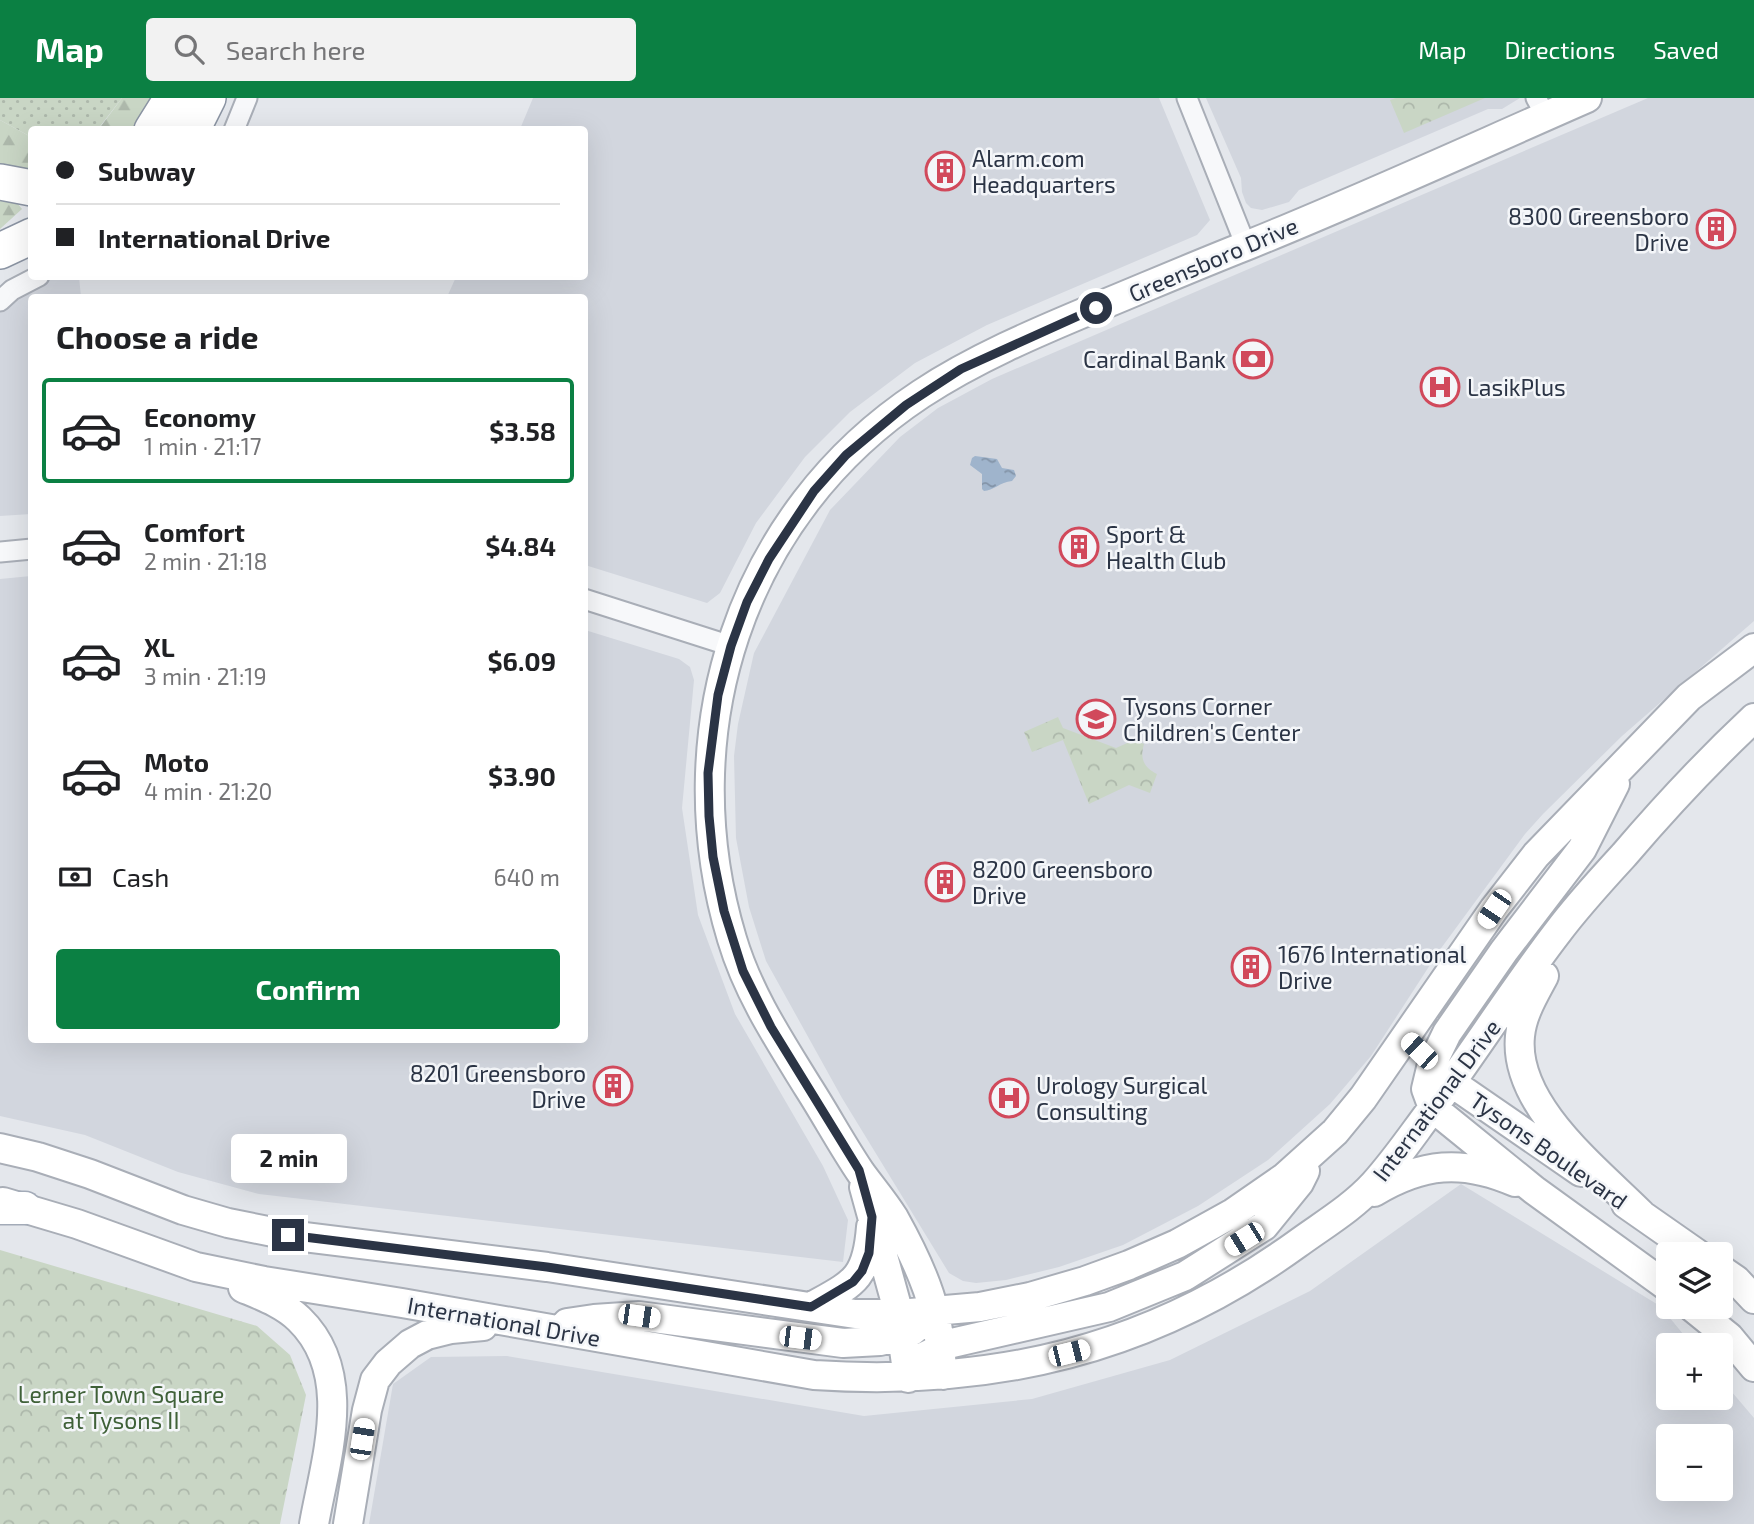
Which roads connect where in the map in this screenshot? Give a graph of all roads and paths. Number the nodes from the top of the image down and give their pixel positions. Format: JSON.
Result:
{"nodes":[{"id":1,"x":172,"y":98,"type":"edge"},
{"id":2,"x":208,"y":98,"type":"edge"},
{"id":3,"x":247,"y":98,"type":"edge"},
{"id":4,"x":1187,"y":98,"type":"edge"},
{"id":5,"x":1587,"y":98,"type":"edge"},
{"id":6,"x":1541,"y":107,"type":"edge"},
{"id":7,"x":154,"y":126,"type":"edge"},
{"id":8,"x":194,"y":126,"type":"edge"},
{"id":9,"x":236,"y":126,"type":"edge"},
{"id":10,"x":0,"y":183,"type":"edge"},
{"id":11,"x":28,"y":187,"type":"edge"},
{"id":12,"x":28,"y":238,"type":"edge"},
{"id":13,"x":1246,"y":246,"type":"junction"},
{"id":14,"x":0,"y":251,"type":"edge"},
{"id":15,"x":31,"y":280,"type":"edge"},
{"id":16,"x":0,"y":301,"type":"edge"},
{"id":17,"x":28,"y":549,"type":"edge"},
{"id":18,"x":0,"y":552,"type":"edge"},
{"id":19,"x":588,"y":601,"type":"edge"},
{"id":20,"x":731,"y":646,"type":"junction"},
{"id":21,"x":1754,"y":648,"type":"edge"},
{"id":22,"x":1754,"y":718,"type":"edge"},
{"id":23,"x":1628,"y":760,"type":"junction"},
{"id":24,"x":1600,"y":882,"type":"junction"},
{"id":25,"x":1406,"y":1039,"type":"junction"},
{"id":26,"x":1442,"y":1073,"type":"junction"},
{"id":27,"x":1433,"y":1108,"type":"junction"},
{"id":28,"x":1319,"y":1147,"type":"junction"},
{"id":29,"x":0,"y":1148,"type":"edge"},
{"id":30,"x":859,"y":1170,"type":"junction"},
{"id":31,"x":1553,"y":1203,"type":"junction"},
{"id":32,"x":9,"y":1206,"type":"edge"},
{"id":33,"x":1350,"y":1206,"type":"junction"},
{"id":34,"x":1641,"y":1214,"type":"junction"},
{"id":35,"x":872,"y":1217,"type":"junction"},
{"id":36,"x":1681,"y":1242,"type":"edge"},
{"id":37,"x":196,"y":1267,"type":"junction"},
{"id":38,"x":1656,"y":1278,"type":"edge"},
{"id":39,"x":1733,"y":1278,"type":"edge"},
{"id":40,"x":1754,"y":1299,"type":"edge"},
{"id":41,"x":811,"y":1307,"type":"junction"},
{"id":42,"x":934,"y":1312,"type":"junction"},
{"id":43,"x":1707,"y":1319,"type":"edge"},
{"id":44,"x":514,"y":1322,"type":"junction"},
{"id":45,"x":900,"y":1325,"type":"junction"},
{"id":46,"x":544,"y":1328,"type":"junction"},
{"id":47,"x":941,"y":1362,"type":"junction"},
{"id":48,"x":1754,"y":1367,"type":"edge"},
{"id":49,"x":908,"y":1378,"type":"junction"},
{"id":50,"x":314,"y":1524,"type":"edge"},
{"id":51,"x":348,"y":1524,"type":"edge"}],
"edges":[{"from":1,"to":7,"type":"highway"},
{"from":2,"to":8,"type":"highway"},
{"from":3,"to":9,"type":"street"},
{"from":4,"to":13,"type":"street"},
{"from":5,"to":6,"type":"main road","name":"Greensboro Drive"},
{"from":6,"to":13,"type":"main road","name":"Greensboro Drive"},
{"from":10,"to":11,"type":"highway"},
{"from":12,"to":14,"type":"highway"},
{"from":13,"to":20,"type":"main road","name":"Greensboro Drive"},
{"from":15,"to":16,"type":"street"},
{"from":17,"to":18,"type":"street"},
{"from":19,"to":20,"type":"street"},
{"from":20,"to":30,"type":"main road","name":"Greensboro Drive"},
{"from":21,"to":23,"type":"main road"},
{"from":22,"to":24,"type":"main road","name":"International Drive"},
{"from":23,"to":25,"type":"main road"},
{"from":23,"to":26,"type":"main road"},
{"from":24,"to":26,"type":"main road","name":"International Drive"},
{"from":24,"to":34,"type":"main road"},
{"from":25,"to":26,"type":"main road","name":"Tysons Boulevard"},
{"from":25,"to":28,"type":"main road"},
{"from":26,"to":27,"type":"main road"},
{"from":26,"to":34,"type":"main road","name":"Tysons Boulevard"},
{"from":27,"to":31,"type":"main road","name":"Tysons Boulevard"},
{"from":27,"to":33,"type":"main road","name":"International Drive"},
{"from":28,"to":42,"type":"main road"},
{"from":28,"to":47,"type":"main road"},
{"from":29,"to":41,"type":"main road"},
{"from":30,"to":35,"type":"main road","name":"Greensboro Drive"},
{"from":30,"to":42,"type":"main road","name":"Greensboro Drive"},
{"from":31,"to":33,"type":"main road"},
{"from":31,"to":38,"type":"main road","name":"Tysons Boulevard"},
{"from":32,"to":37,"type":"main road","name":"International Drive"},
{"from":33,"to":47,"type":"main road","name":"International Drive"},
{"from":34,"to":36,"type":"main road","name":"Tysons Boulevard"},
{"from":35,"to":41,"type":"main road"},
{"from":35,"to":45,"type":"main road","name":"Greensboro Drive"},
{"from":37,"to":44,"type":"main road","name":"International Drive"},
{"from":37,"to":50,"type":"main road"},
{"from":39,"to":40,"type":"main road"},
{"from":41,"to":45,"type":"main road"},
{"from":42,"to":45,"type":"main road"},
{"from":42,"to":47,"type":"main road","name":"Greensboro Drive"},
{"from":43,"to":48,"type":"main road"},
{"from":44,"to":46,"type":"main road","name":"International Drive"},
{"from":44,"to":51,"type":"main road"},
{"from":45,"to":46,"type":"main road"},
{"from":45,"to":49,"type":"main road","name":"Greensboro Drive"},
{"from":46,"to":49,"type":"main road","name":"International Drive"},
{"from":47,"to":49,"type":"main road","name":"International Drive"}]}
